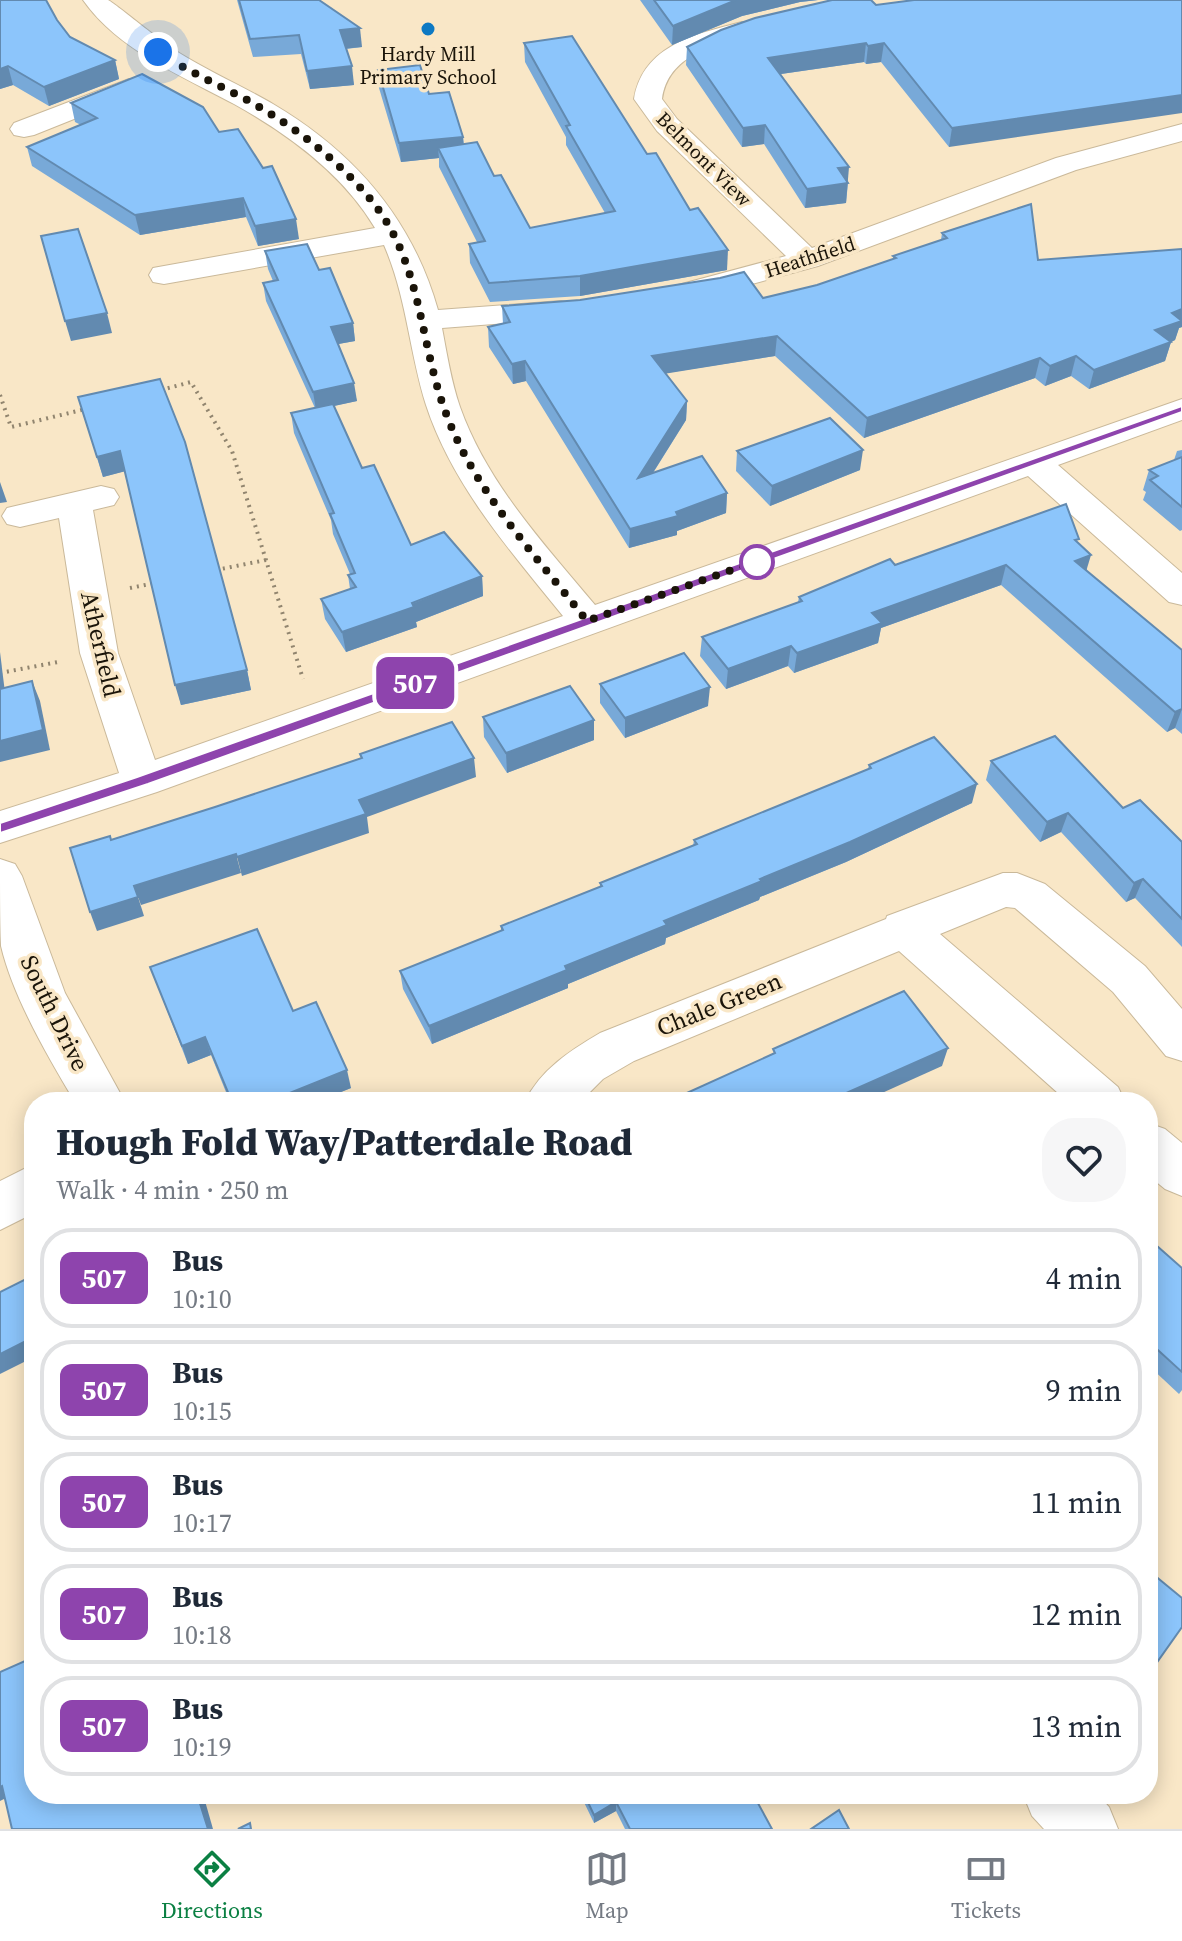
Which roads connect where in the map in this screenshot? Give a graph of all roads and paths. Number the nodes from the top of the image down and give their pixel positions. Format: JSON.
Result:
{"nodes":[{"id":1,"x":96,"y":0,"type":"edge"},
{"id":2,"x":769,"y":22,"type":"edge"},
{"id":3,"x":180,"y":67,"type":"junction"},
{"id":4,"x":24,"y":128,"type":"dead end"},
{"id":5,"x":1182,"y":132,"type":"edge"},
{"id":6,"x":393,"y":234,"type":"junction"},
{"id":7,"x":807,"y":260,"type":"junction"},
{"id":8,"x":164,"y":275,"type":"dead end"},
{"id":9,"x":661,"y":297,"type":"edge"},
{"id":10,"x":593,"y":307,"type":"edge"},
{"id":11,"x":424,"y":320,"type":"junction"},
{"id":12,"x":146,"y":394,"type":"edge"},
{"id":13,"x":0,"y":395,"type":"edge"},
{"id":14,"x":86,"y":409,"type":"edge"},
{"id":15,"x":1182,"y":409,"type":"edge"},
{"id":16,"x":1035,"y":464,"type":"junction"},
{"id":17,"x":20,"y":516,"type":"dead end"},
{"id":18,"x":266,"y":560,"type":"junction"},
{"id":19,"x":207,"y":572,"type":"edge"},
{"id":20,"x":163,"y":581,"type":"edge"},
{"id":21,"x":1182,"y":593,"type":"edge"},
{"id":22,"x":89,"y":596,"type":"junction"},
{"id":23,"x":587,"y":621,"type":"junction"},
{"id":24,"x":99,"y":653,"type":"junction"},
{"id":25,"x":0,"y":673,"type":"edge"},
{"id":26,"x":315,"y":719,"type":"junction"},
{"id":27,"x":142,"y":781,"type":"junction"},
{"id":28,"x":0,"y":827,"type":"edge"},
{"id":29,"x":0,"y":876,"type":"edge"},
{"id":30,"x":903,"y":928,"type":"junction"},
{"id":31,"x":1182,"y":1042,"type":"edge"},
{"id":32,"x":94,"y":1092,"type":"edge"},
{"id":33,"x":559,"y":1092,"type":"edge"},
{"id":34,"x":1090,"y":1092,"type":"edge"},
{"id":35,"x":1158,"y":1153,"type":"edge"},
{"id":36,"x":1182,"y":1174,"type":"edge"},
{"id":37,"x":24,"y":1192,"type":"edge"},
{"id":38,"x":0,"y":1208,"type":"edge"},
{"id":39,"x":1063,"y":1804,"type":"edge"},
{"id":40,"x":1087,"y":1829,"type":"edge"}],
"edges":[{"from":1,"to":3,"type":"street"},
{"from":2,"to":7,"type":"street","name":"Belmont View"},
{"from":3,"to":4,"type":"street"},
{"from":3,"to":6,"type":"street"},
{"from":5,"to":7,"type":"street","name":"Heathfield"},
{"from":6,"to":8,"type":"street"},
{"from":6,"to":11,"type":"street"},
{"from":7,"to":9,"type":"street","name":"Heathfield"},
{"from":10,"to":11,"type":"street"},
{"from":11,"to":23,"type":"street"},
{"from":12,"to":18,"type":"path"},
{"from":13,"to":14,"type":"path"},
{"from":15,"to":16,"type":"street"},
{"from":16,"to":21,"type":"street"},
{"from":16,"to":23,"type":"street"},
{"from":17,"to":22,"type":"street","name":"Atherfield"},
{"from":18,"to":19,"type":"path"},
{"from":18,"to":26,"type":"path"},
{"from":20,"to":22,"type":"path"},
{"from":22,"to":24,"type":"street","name":"Atherfield"},
{"from":23,"to":26,"type":"street"},
{"from":24,"to":25,"type":"path"},
{"from":24,"to":27,"type":"street","name":"Atherfield"},
{"from":26,"to":27,"type":"street"},
{"from":27,"to":28,"type":"street"},
{"from":29,"to":32,"type":"street","name":"South Drive"},
{"from":30,"to":31,"type":"street","name":"Chale Green"},
{"from":30,"to":33,"type":"street","name":"Chale Green"},
{"from":30,"to":34,"type":"street"},
{"from":35,"to":36,"type":"street"},
{"from":37,"to":38,"type":"street"},
{"from":39,"to":40,"type":"street"}]}
